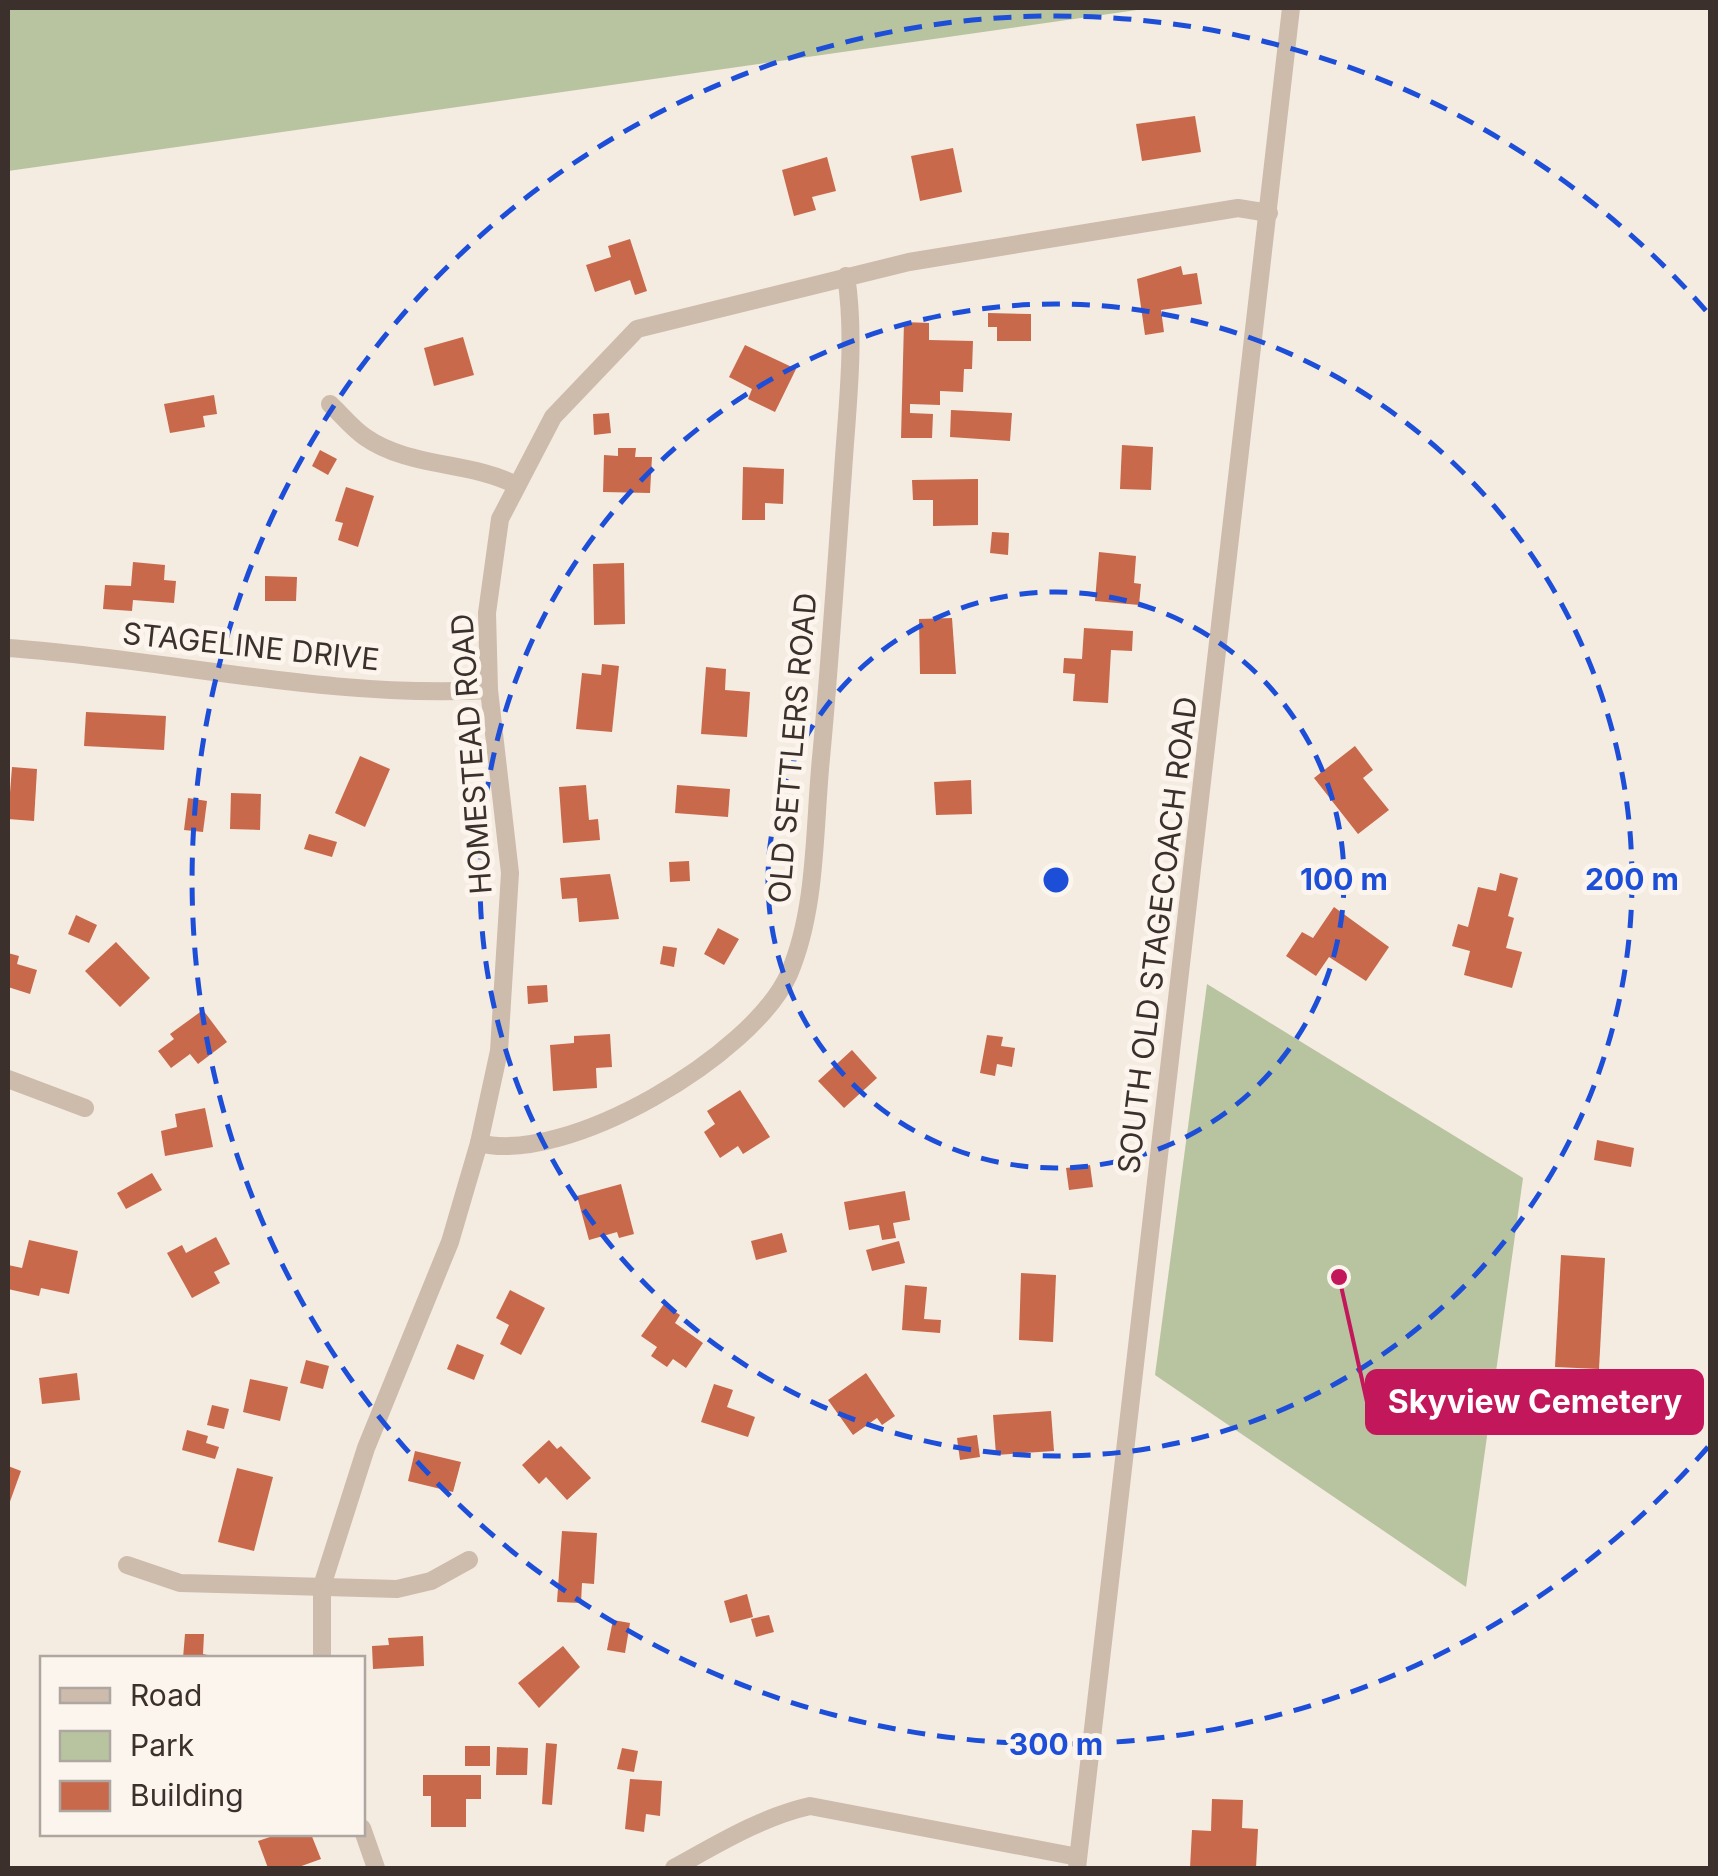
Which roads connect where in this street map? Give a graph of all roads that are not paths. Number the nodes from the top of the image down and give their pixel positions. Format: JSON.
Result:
{"nodes":[{"id":1,"x":1292,"y":8,"type":"edge"},
{"id":2,"x":1270,"y":213,"type":"junction"},
{"id":3,"x":846,"y":276,"type":"junction"},
{"id":4,"x":330,"y":404,"type":"dead end"},
{"id":5,"x":516,"y":485,"type":"junction"},
{"id":6,"x":8,"y":648,"type":"edge"},
{"id":7,"x":490,"y":690,"type":"junction"},
{"id":8,"x":8,"y":1079,"type":"edge"},
{"id":9,"x":85,"y":1108,"type":"dead end"},
{"id":10,"x":479,"y":1144,"type":"junction"},
{"id":11,"x":469,"y":1560,"type":"dead end"},
{"id":12,"x":127,"y":1565,"type":"dead end"},
{"id":13,"x":322,"y":1586,"type":"junction"},
{"id":14,"x":322,"y":1656,"type":"edge"},
{"id":15,"x":365,"y":1836,"type":"edge"},
{"id":16,"x":1078,"y":1863,"type":"edge"},
{"id":17,"x":376,"y":1868,"type":"edge"},
{"id":18,"x":674,"y":1868,"type":"edge"}],
"edges":[{"from":1,"to":2,"type":"street","name":"SOUTH OLD STAGECOACH ROAD"},
{"from":2,"to":3,"type":"street","name":"HOMESTEAD ROAD"},
{"from":2,"to":16,"type":"street","name":"SOUTH OLD STAGECOACH ROAD"},
{"from":3,"to":5,"type":"street","name":"HOMESTEAD ROAD"},
{"from":3,"to":10,"type":"street","name":"OLD SETTLERS ROAD"},
{"from":4,"to":5,"type":"street"},
{"from":5,"to":7,"type":"street","name":"HOMESTEAD ROAD"},
{"from":6,"to":7,"type":"street","name":"STAGELINE DRIVE"},
{"from":7,"to":10,"type":"street","name":"HOMESTEAD ROAD"},
{"from":8,"to":9,"type":"street"},
{"from":10,"to":13,"type":"street","name":"HOMESTEAD ROAD"},
{"from":11,"to":13,"type":"street"},
{"from":12,"to":13,"type":"street"},
{"from":13,"to":14,"type":"street","name":"HOMESTEAD ROAD"},
{"from":15,"to":17,"type":"street"},
{"from":16,"to":18,"type":"street"}]}
